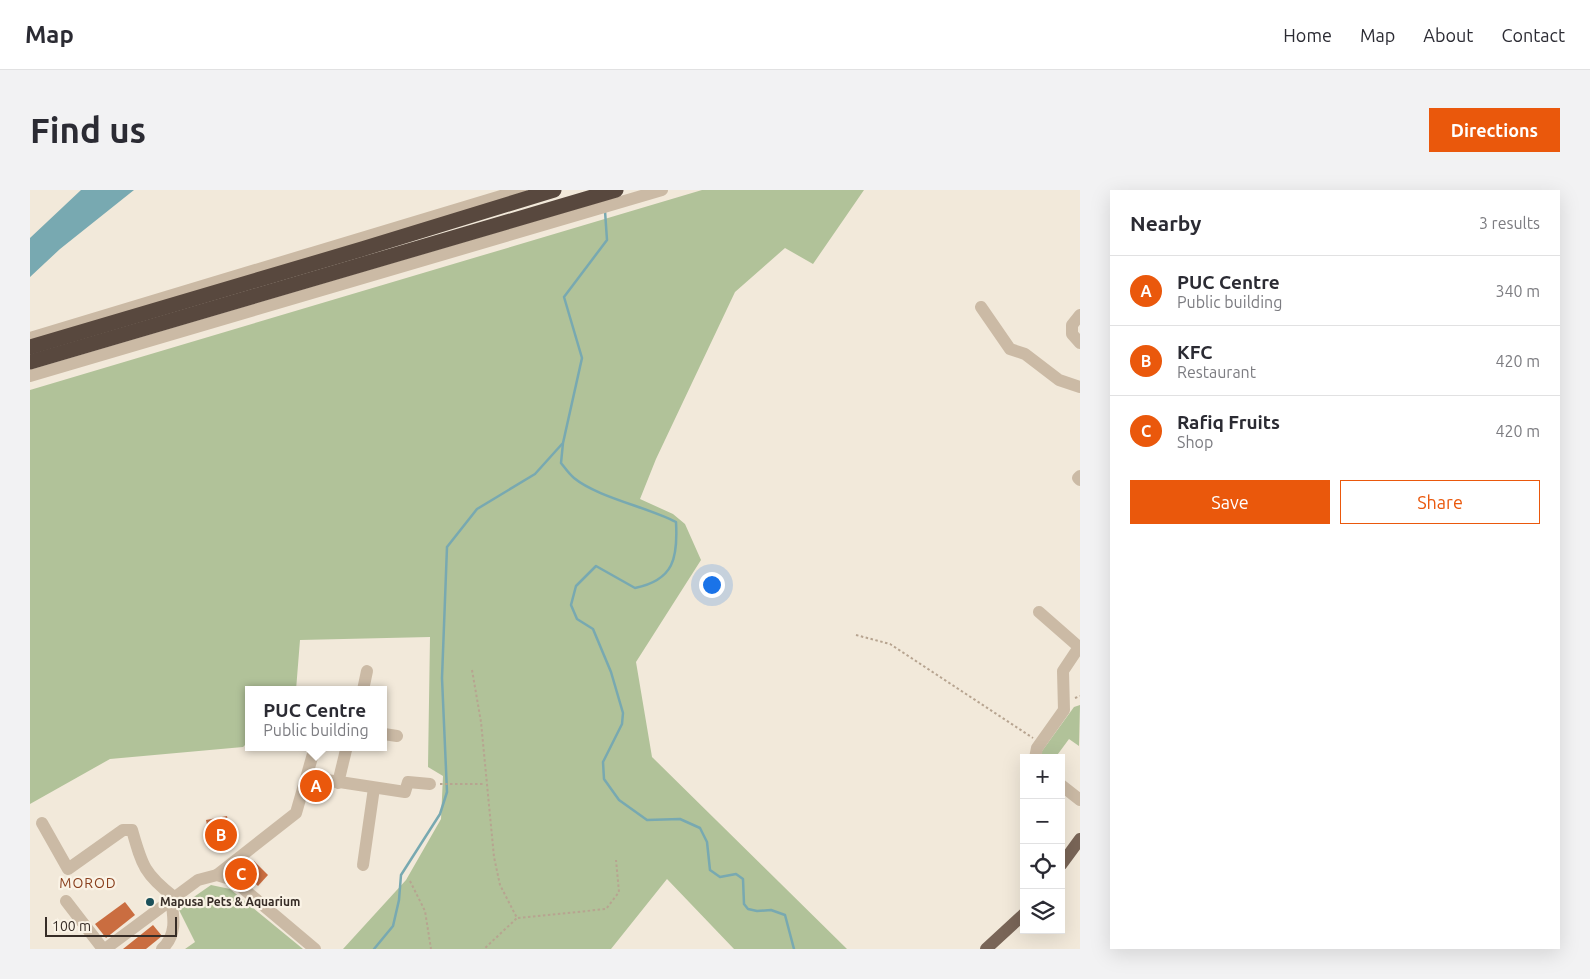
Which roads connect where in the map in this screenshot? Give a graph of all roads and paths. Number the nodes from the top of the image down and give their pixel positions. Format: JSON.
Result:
{"nodes":[{"id":1,"x":521,"y":190,"type":"edge"},
{"id":2,"x":554,"y":190,"type":"edge"},
{"id":3,"x":616,"y":190,"type":"edge"},
{"id":4,"x":662,"y":190,"type":"edge"},
{"id":5,"x":981,"y":307,"type":"dead end"},
{"id":6,"x":1080,"y":315,"type":"edge"},
{"id":7,"x":30,"y":338,"type":"edge"},
{"id":8,"x":1080,"y":343,"type":"edge"},
{"id":9,"x":30,"y":347,"type":"edge"},
{"id":10,"x":30,"y":362,"type":"edge"},
{"id":11,"x":30,"y":376,"type":"edge"},
{"id":12,"x":1080,"y":387,"type":"edge"},
{"id":13,"x":1080,"y":476,"type":"edge"},
{"id":14,"x":1080,"y":480,"type":"edge"},
{"id":15,"x":1039,"y":612,"type":"dead end"},
{"id":16,"x":856,"y":635,"type":"dead end"},
{"id":17,"x":472,"y":670,"type":"dead end"},
{"id":18,"x":367,"y":672,"type":"dead end"},
{"id":19,"x":365,"y":686,"type":"edge"},
{"id":20,"x":387,"y":734,"type":"edge"},
{"id":21,"x":397,"y":736,"type":"dead end"},
{"id":22,"x":1041,"y":743,"type":"junction"},
{"id":23,"x":314,"y":751,"type":"edge"},
{"id":24,"x":346,"y":751,"type":"edge"},
{"id":25,"x":1037,"y":754,"type":"edge"},
{"id":26,"x":307,"y":777,"type":"junction"},
{"id":27,"x":338,"y":783,"type":"junction"},
{"id":28,"x":430,"y":784,"type":"joint"},
{"id":29,"x":485,"y":784,"type":"junction"},
{"id":30,"x":374,"y":788,"type":"junction"},
{"id":31,"x":1065,"y":788,"type":"edge"},
{"id":32,"x":1080,"y":800,"type":"edge"},
{"id":33,"x":42,"y":823,"type":"dead end"},
{"id":34,"x":1080,"y":838,"type":"edge"},
{"id":35,"x":1065,"y":859,"type":"edge"},
{"id":36,"x":616,"y":860,"type":"dead end"},
{"id":37,"x":363,"y":865,"type":"dead end"},
{"id":38,"x":217,"y":875,"type":"junction"},
{"id":39,"x":410,"y":882,"type":"dead end"},
{"id":40,"x":172,"y":898,"type":"junction"},
{"id":41,"x":66,"y":901,"type":"dead end"},
{"id":42,"x":518,"y":918,"type":"junction"},
{"id":43,"x":1020,"y":918,"type":"edge"},
{"id":44,"x":104,"y":949,"type":"edge"},
{"id":45,"x":162,"y":949,"type":"edge"},
{"id":46,"x":315,"y":949,"type":"edge"},
{"id":47,"x":431,"y":949,"type":"edge"},
{"id":48,"x":484,"y":949,"type":"edge"},
{"id":49,"x":986,"y":949,"type":"edge"}],
"edges":[{"from":1,"to":7,"type":"street"},
{"from":2,"to":9,"type":"highway"},
{"from":3,"to":10,"type":"highway"},
{"from":4,"to":11,"type":"street"},
{"from":5,"to":12,"type":"street"},
{"from":6,"to":8,"type":"street"},
{"from":13,"to":14,"type":"street"},
{"from":15,"to":22,"type":"street"},
{"from":16,"to":22,"type":"path"},
{"from":17,"to":29,"type":"path"},
{"from":18,"to":19,"type":"street"},
{"from":20,"to":21,"type":"street"},
{"from":22,"to":25,"type":"street"},
{"from":23,"to":26,"type":"street"},
{"from":24,"to":27,"type":"street"},
{"from":26,"to":27,"type":"street"},
{"from":26,"to":38,"type":"street"},
{"from":27,"to":30,"type":"street"},
{"from":28,"to":29,"type":"path"},
{"from":28,"to":30,"type":"street"},
{"from":29,"to":42,"type":"path"},
{"from":30,"to":37,"type":"street"},
{"from":31,"to":32,"type":"street"},
{"from":33,"to":40,"type":"street"},
{"from":34,"to":35,"type":"main road"},
{"from":36,"to":42,"type":"path"},
{"from":38,"to":40,"type":"street"},
{"from":38,"to":46,"type":"street"},
{"from":39,"to":47,"type":"path"},
{"from":40,"to":44,"type":"street"},
{"from":40,"to":45,"type":"street"},
{"from":41,"to":44,"type":"street"},
{"from":42,"to":48,"type":"path"},
{"from":43,"to":49,"type":"main road"}]}
